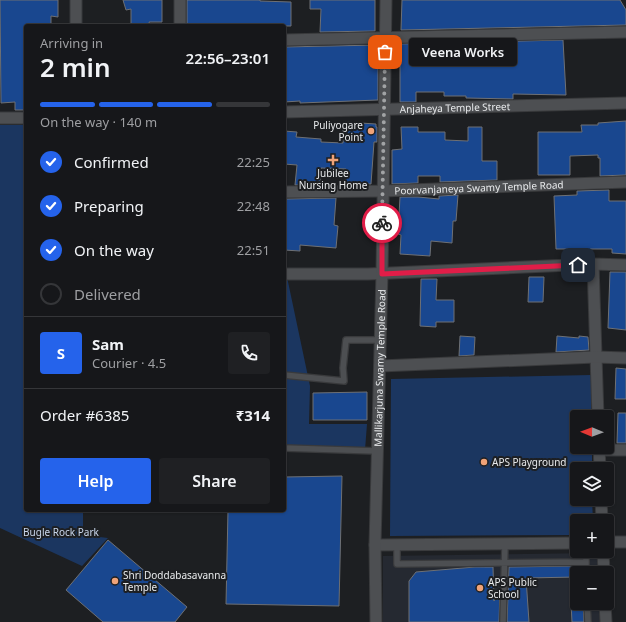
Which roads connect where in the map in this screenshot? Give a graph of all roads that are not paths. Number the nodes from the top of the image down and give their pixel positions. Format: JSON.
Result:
{"nodes":[{"id":1,"x":76,"y":0,"type":"edge"},
{"id":2,"x":180,"y":0,"type":"edge"},
{"id":3,"x":386,"y":0,"type":"edge"},
{"id":4,"x":76,"y":24,"type":"edge"},
{"id":5,"x":180,"y":24,"type":"edge"},
{"id":6,"x":626,"y":32,"type":"edge"},
{"id":7,"x":386,"y":38,"type":"junction"},
{"id":8,"x":286,"y":40,"type":"edge"},
{"id":9,"x":626,"y":104,"type":"edge"},
{"id":10,"x":384,"y":109,"type":"junction"},
{"id":11,"x":286,"y":112,"type":"edge"},
{"id":12,"x":0,"y":118,"type":"edge"},
{"id":13,"x":24,"y":118,"type":"edge"},
{"id":14,"x":626,"y":182,"type":"edge"},
{"id":15,"x":383,"y":191,"type":"junction"},
{"id":16,"x":286,"y":192,"type":"edge"},
{"id":17,"x":593,"y":264,"type":"junction"},
{"id":18,"x":626,"y":265,"type":"edge"},
{"id":19,"x":286,"y":274,"type":"edge"},
{"id":20,"x":382,"y":274,"type":"junction"},
{"id":21,"x":381,"y":340,"type":"junction"},
{"id":22,"x":596,"y":357,"type":"junction"},
{"id":23,"x":626,"y":358,"type":"edge"},
{"id":24,"x":380,"y":366,"type":"junction"},
{"id":25,"x":286,"y":375,"type":"edge"},
{"id":26,"x":598,"y":410,"type":"edge"},
{"id":27,"x":286,"y":448,"type":"edge"},
{"id":28,"x":614,"y":449,"type":"edge"},
{"id":29,"x":626,"y":450,"type":"edge"},
{"id":30,"x":377,"y":451,"type":"junction"},
{"id":31,"x":614,"y":542,"type":"edge"},
{"id":32,"x":626,"y":542,"type":"edge"},
{"id":33,"x":505,"y":543,"type":"junction"},
{"id":34,"x":570,"y":543,"type":"edge"},
{"id":35,"x":375,"y":545,"type":"junction"},
{"id":36,"x":398,"y":545,"type":"junction"},
{"id":37,"x":586,"y":558,"type":"edge"},
{"id":38,"x":586,"y":562,"type":"junction"},
{"id":39,"x":504,"y":563,"type":"junction"},
{"id":40,"x":586,"y":566,"type":"edge"},
{"id":41,"x":588,"y":610,"type":"edge"},
{"id":42,"x":605,"y":610,"type":"edge"},
{"id":43,"x":376,"y":622,"type":"edge"},
{"id":44,"x":504,"y":622,"type":"edge"},
{"id":45,"x":588,"y":622,"type":"edge"},
{"id":46,"x":606,"y":622,"type":"edge"}],
"edges":[{"from":1,"to":4,"type":"street"},
{"from":2,"to":5,"type":"street"},
{"from":3,"to":7,"type":"street","name":"Mallikarjuna Swamy Temple Road"},
{"from":6,"to":7,"type":"street"},
{"from":7,"to":8,"type":"street"},
{"from":7,"to":10,"type":"street","name":"Mallikarjuna Swamy Temple Road"},
{"from":9,"to":10,"type":"street","name":"Anjaheya Temple Street"},
{"from":10,"to":11,"type":"street","name":"Anjaheya Temple Street"},
{"from":10,"to":15,"type":"street","name":"Mallikarjuna Swamy Temple Road"},
{"from":12,"to":13,"type":"street"},
{"from":14,"to":15,"type":"street","name":"Poorvanjaneya Swamy Temple Road"},
{"from":15,"to":16,"type":"street","name":"Poorvanjaneya Swamy Temple Road"},
{"from":15,"to":20,"type":"street","name":"Mallikarjuna Swamy Temple Road"},
{"from":17,"to":18,"type":"street"},
{"from":17,"to":20,"type":"street"},
{"from":17,"to":22,"type":"street"},
{"from":19,"to":20,"type":"street"},
{"from":20,"to":21,"type":"street","name":"Mallikarjuna Swamy Temple Road"},
{"from":21,"to":24,"type":"street","name":"Mallikarjuna Swamy Temple Road"},
{"from":21,"to":25,"type":"lane"},
{"from":22,"to":23,"type":"street"},
{"from":22,"to":24,"type":"street"},
{"from":22,"to":26,"type":"street"},
{"from":24,"to":30,"type":"street","name":"Mallikarjuna Swamy Temple Road"},
{"from":27,"to":30,"type":"lane"},
{"from":28,"to":29,"type":"street"},
{"from":30,"to":35,"type":"street","name":"Mallikarjuna Swamy Temple Road"},
{"from":31,"to":32,"type":"street"},
{"from":33,"to":34,"type":"street"},
{"from":33,"to":36,"type":"street"},
{"from":33,"to":39,"type":"lane"},
{"from":35,"to":36,"type":"street"},
{"from":35,"to":43,"type":"street","name":"Mallikarjuna Swamy Temple Road"},
{"from":36,"to":39,"type":"lane"},
{"from":37,"to":38,"type":"lane"},
{"from":38,"to":39,"type":"lane"},
{"from":38,"to":40,"type":"lane"},
{"from":39,"to":44,"type":"lane"},
{"from":41,"to":45,"type":"lane"},
{"from":42,"to":46,"type":"street"}]}
